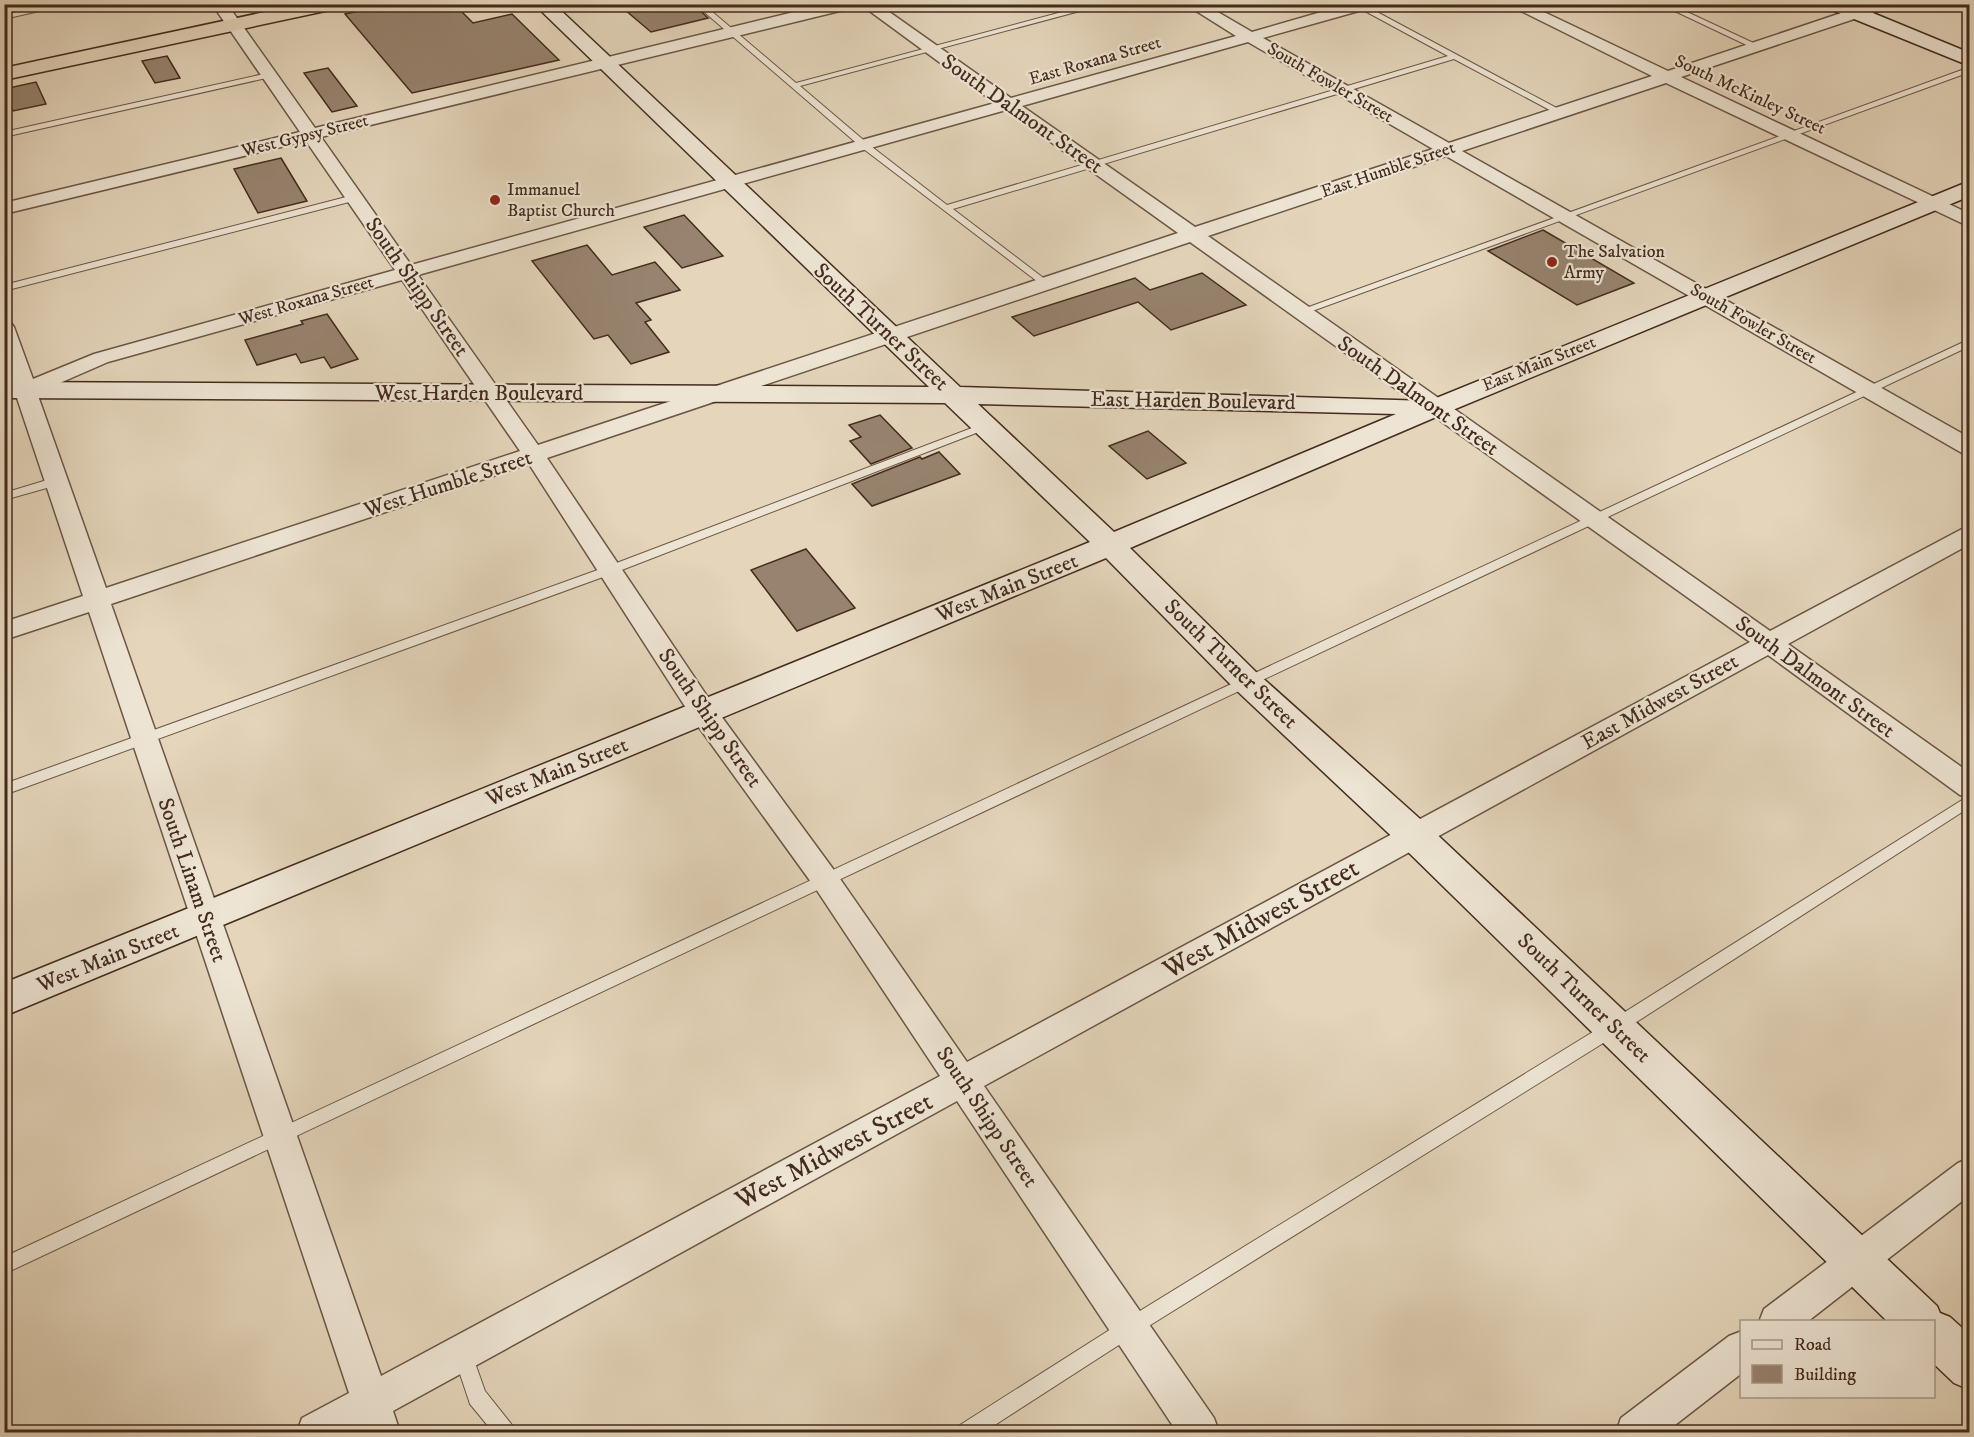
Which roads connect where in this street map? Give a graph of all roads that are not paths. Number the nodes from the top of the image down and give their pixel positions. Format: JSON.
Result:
{"nodes":[{"id":1,"x":67,"y":4,"type":"edge"},
{"id":2,"x":330,"y":4,"type":"edge"},
{"id":3,"x":543,"y":4,"type":"edge"},
{"id":4,"x":698,"y":4,"type":"edge"},
{"id":5,"x":848,"y":4,"type":"edge"},
{"id":6,"x":867,"y":4,"type":"edge"},
{"id":7,"x":1103,"y":4,"type":"edge"},
{"id":8,"x":1192,"y":4,"type":"edge"},
{"id":9,"x":1514,"y":4,"type":"edge"},
{"id":10,"x":1663,"y":4,"type":"edge"},
{"id":11,"x":1834,"y":4,"type":"edge"},
{"id":12,"x":1885,"y":4,"type":"edge"},
{"id":13,"x":1361,"y":5,"type":"edge"},
{"id":14,"x":1857,"y":14,"type":"junction"},
{"id":15,"x":226,"y":15,"type":"edge"},
{"id":16,"x":4,"y":17,"type":"edge"},
{"id":17,"x":733,"y":32,"type":"junction"},
{"id":18,"x":1250,"y":38,"type":"junction"},
{"id":19,"x":1758,"y":47,"type":"junction"},
{"id":20,"x":929,"y":48,"type":"junction"},
{"id":21,"x":1454,"y":57,"type":"junction"},
{"id":22,"x":1970,"y":60,"type":"edge"},
{"id":23,"x":604,"y":63,"type":"junction"},
{"id":24,"x":1970,"y":69,"type":"edge"},
{"id":25,"x":4,"y":74,"type":"edge"},
{"id":26,"x":268,"y":75,"type":"junction"},
{"id":27,"x":1668,"y":77,"type":"junction"},
{"id":28,"x":796,"y":85,"type":"junction"},
{"id":29,"x":1343,"y":90,"type":"junction"},
{"id":30,"x":1009,"y":105,"type":"junction"},
{"id":31,"x":1562,"y":113,"type":"junction"},
{"id":32,"x":1787,"y":134,"type":"junction"},
{"id":33,"x":4,"y":135,"type":"edge"},
{"id":34,"x":310,"y":135,"type":"junction"},
{"id":35,"x":864,"y":145,"type":"junction"},
{"id":36,"x":1448,"y":150,"type":"junction"},
{"id":37,"x":1094,"y":165,"type":"junction"},
{"id":38,"x":728,"y":183,"type":"junction"},
{"id":39,"x":1970,"y":188,"type":"edge"},
{"id":40,"x":354,"y":198,"type":"junction"},
{"id":41,"x":1932,"y":203,"type":"junction"},
{"id":42,"x":4,"y":208,"type":"edge"},
{"id":43,"x":946,"y":208,"type":"junction"},
{"id":44,"x":1565,"y":217,"type":"junction"},
{"id":45,"x":1970,"y":221,"type":"edge"},
{"id":46,"x":1194,"y":236,"type":"junction"},
{"id":47,"x":406,"y":272,"type":"junction"},
{"id":48,"x":1046,"y":285,"type":"junction"},
{"id":49,"x":4,"y":288,"type":"edge"},
{"id":50,"x":1704,"y":297,"type":"junction"},
{"id":51,"x":1300,"y":312,"type":"junction"},
{"id":52,"x":4,"y":327,"type":"edge"},
{"id":53,"x":891,"y":336,"type":"junction"},
{"id":54,"x":1970,"y":342,"type":"edge"},
{"id":55,"x":15,"y":390,"type":"edge"},
{"id":56,"x":1868,"y":390,"type":"junction"},
{"id":57,"x":492,"y":394,"type":"junction"},
{"id":58,"x":717,"y":394,"type":"junction"},
{"id":59,"x":953,"y":395,"type":"junction"},
{"id":60,"x":1434,"y":408,"type":"junction"},
{"id":61,"x":985,"y":426,"type":"junction"},
{"id":62,"x":1970,"y":448,"type":"edge"},
{"id":63,"x":534,"y":455,"type":"junction"},
{"id":64,"x":57,"y":481,"type":"junction"},
{"id":65,"x":4,"y":497,"type":"edge"},
{"id":66,"x":1592,"y":519,"type":"junction"},
{"id":67,"x":1970,"y":534,"type":"edge"},
{"id":68,"x":1110,"y":545,"type":"junction"},
{"id":69,"x":610,"y":570,"type":"junction"},
{"id":70,"x":97,"y":601,"type":"junction"},
{"id":71,"x":4,"y":631,"type":"edge"},
{"id":72,"x":1769,"y":643,"type":"junction"},
{"id":73,"x":1246,"y":681,"type":"junction"},
{"id":74,"x":703,"y":712,"type":"junction"},
{"id":75,"x":144,"y":739,"type":"junction"},
{"id":76,"x":1970,"y":788,"type":"edge"},
{"id":77,"x":4,"y":790,"type":"edge"},
{"id":78,"x":1970,"y":800,"type":"edge"},
{"id":79,"x":1415,"y":836,"type":"junction"},
{"id":80,"x":826,"y":881,"type":"junction"},
{"id":81,"x":205,"y":918,"type":"junction"},
{"id":82,"x":4,"y":1000,"type":"edge"},
{"id":83,"x":1615,"y":1027,"type":"junction"},
{"id":84,"x":963,"y":1081,"type":"junction"},
{"id":85,"x":279,"y":1137,"type":"junction"},
{"id":86,"x":1970,"y":1174,"type":"edge"},
{"id":87,"x":1856,"y":1260,"type":"junction"},
{"id":88,"x":4,"y":1266,"type":"edge"},
{"id":89,"x":1780,"y":1320,"type":"edge"},
{"id":90,"x":1920,"y":1320,"type":"edge"},
{"id":91,"x":1129,"y":1328,"type":"junction"},
{"id":92,"x":1935,"y":1334,"type":"edge"},
{"id":93,"x":1740,"y":1351,"type":"edge"},
{"id":94,"x":462,"y":1353,"type":"junction"},
{"id":95,"x":1970,"y":1367,"type":"edge"},
{"id":96,"x":376,"y":1418,"type":"edge"},
{"id":97,"x":316,"y":1432,"type":"edge"},
{"id":98,"x":506,"y":1432,"type":"edge"},
{"id":99,"x":967,"y":1432,"type":"edge"},
{"id":100,"x":1200,"y":1432,"type":"edge"},
{"id":101,"x":1635,"y":1432,"type":"edge"}],
"edges":[{"from":1,"to":16,"type":"lane"},
{"from":2,"to":15,"type":"highway"},
{"from":3,"to":23,"type":"street","name":"South Turner Street"},
{"from":4,"to":17,"type":"lane"},
{"from":5,"to":17,"type":"street","name":"West Gypsy Street"},
{"from":6,"to":20,"type":"street","name":"South Dalmont Street"},
{"from":7,"to":20,"type":"lane"},
{"from":8,"to":18,"type":"street","name":"South Fowler Street"},
{"from":9,"to":27,"type":"street","name":"South McKinley Street"},
{"from":10,"to":19,"type":"lane"},
{"from":11,"to":14,"type":"street"},
{"from":12,"to":14,"type":"street","name":"East Humble Street"},
{"from":13,"to":18,"type":"street","name":"East Roxana Street"},
{"from":13,"to":21,"type":"lane"},
{"from":14,"to":19,"type":"street","name":"East Humble Street"},
{"from":14,"to":22,"type":"street"},
{"from":15,"to":25,"type":"highway"},
{"from":15,"to":26,"type":"street","name":"South Shipp Street"},
{"from":17,"to":23,"type":"street","name":"West Gypsy Street"},
{"from":17,"to":28,"type":"lane"},
{"from":18,"to":29,"type":"street","name":"South Fowler Street"},
{"from":18,"to":30,"type":"street","name":"East Roxana Street"},
{"from":19,"to":27,"type":"street","name":"East Humble Street"},
{"from":20,"to":28,"type":"lane"},
{"from":20,"to":30,"type":"street","name":"South Dalmont Street"},
{"from":21,"to":29,"type":"lane"},
{"from":21,"to":31,"type":"lane"},
{"from":23,"to":34,"type":"street","name":"West Gypsy Street"},
{"from":23,"to":38,"type":"street","name":"South Turner Street"},
{"from":24,"to":32,"type":"lane"},
{"from":26,"to":33,"type":"lane"},
{"from":26,"to":34,"type":"street","name":"South Shipp Street"},
{"from":27,"to":31,"type":"street","name":"East Humble Street"},
{"from":27,"to":32,"type":"street","name":"South McKinley Street"},
{"from":28,"to":35,"type":"lane"},
{"from":29,"to":36,"type":"street","name":"South Fowler Street"},
{"from":29,"to":37,"type":"lane"},
{"from":30,"to":35,"type":"street","name":"East Roxana Street"},
{"from":30,"to":37,"type":"street","name":"South Dalmont Street"},
{"from":31,"to":36,"type":"street","name":"East Humble Street"},
{"from":32,"to":41,"type":"street","name":"South McKinley Street"},
{"from":32,"to":44,"type":"lane"},
{"from":34,"to":40,"type":"street","name":"South Shipp Street"},
{"from":34,"to":42,"type":"street","name":"West Gypsy Street"},
{"from":35,"to":38,"type":"street","name":"East Roxana Street"},
{"from":35,"to":43,"type":"lane"},
{"from":36,"to":44,"type":"street","name":"South Fowler Street"},
{"from":36,"to":46,"type":"street","name":"East Humble Street"},
{"from":37,"to":43,"type":"lane"},
{"from":37,"to":46,"type":"street","name":"South Dalmont Street"},
{"from":38,"to":47,"type":"street","name":"West Roxana Street"},
{"from":38,"to":53,"type":"street","name":"South Turner Street"},
{"from":39,"to":41,"type":"street","name":"East Main Street"},
{"from":40,"to":47,"type":"street","name":"South Shipp Street"},
{"from":40,"to":49,"type":"lane"},
{"from":41,"to":45,"type":"street","name":"South McKinley Street"},
{"from":41,"to":50,"type":"street","name":"East Main Street"},
{"from":43,"to":48,"type":"lane"},
{"from":44,"to":50,"type":"street","name":"South Fowler Street"},
{"from":44,"to":51,"type":"lane"},
{"from":46,"to":48,"type":"street","name":"East Humble Street"},
{"from":46,"to":51,"type":"street","name":"South Dalmont Street"},
{"from":47,"to":55,"type":"street","name":"West Roxana Street"},
{"from":47,"to":57,"type":"street","name":"South Shipp Street"},
{"from":48,"to":53,"type":"street","name":"East Humble Street"},
{"from":50,"to":56,"type":"street","name":"South Fowler Street"},
{"from":50,"to":60,"type":"street","name":"East Main Street"},
{"from":51,"to":60,"type":"street","name":"South Dalmont Street"},
{"from":52,"to":55,"type":"street","name":"South Linam Street"},
{"from":53,"to":58,"type":"street","name":"West Humble Street"},
{"from":53,"to":59,"type":"street","name":"South Turner Street"},
{"from":54,"to":56,"type":"lane"},
{"from":55,"to":57,"type":"street","name":"West Harden Boulevard"},
{"from":55,"to":64,"type":"street","name":"South Linam Street"},
{"from":56,"to":62,"type":"street","name":"South Fowler Street"},
{"from":56,"to":66,"type":"lane"},
{"from":57,"to":58,"type":"street","name":"West Harden Boulevard"},
{"from":57,"to":63,"type":"street","name":"South Shipp Street"},
{"from":58,"to":59,"type":"street","name":"West Harden Boulevard"},
{"from":58,"to":63,"type":"street","name":"West Humble Street"},
{"from":59,"to":60,"type":"street","name":"East Harden Boulevard"},
{"from":59,"to":61,"type":"street","name":"South Turner Street"},
{"from":60,"to":66,"type":"street","name":"South Dalmont Street"},
{"from":60,"to":68,"type":"street","name":"East Main Street"},
{"from":61,"to":68,"type":"street","name":"South Turner Street"},
{"from":61,"to":69,"type":"lane"},
{"from":63,"to":69,"type":"street","name":"South Shipp Street"},
{"from":63,"to":70,"type":"street","name":"West Humble Street"},
{"from":64,"to":65,"type":"lane"},
{"from":64,"to":70,"type":"street","name":"South Linam Street"},
{"from":66,"to":72,"type":"street","name":"South Dalmont Street"},
{"from":66,"to":73,"type":"lane"},
{"from":67,"to":72,"type":"street","name":"East Midwest Street"},
{"from":68,"to":73,"type":"street","name":"South Turner Street"},
{"from":68,"to":74,"type":"street","name":"West Main Street"},
{"from":69,"to":74,"type":"street","name":"South Shipp Street"},
{"from":69,"to":75,"type":"lane"},
{"from":70,"to":71,"type":"street","name":"West Humble Street"},
{"from":70,"to":75,"type":"street","name":"South Linam Street"},
{"from":72,"to":76,"type":"street","name":"South Dalmont Street"},
{"from":72,"to":79,"type":"street","name":"East Midwest Street"},
{"from":73,"to":79,"type":"street","name":"South Turner Street"},
{"from":73,"to":80,"type":"lane"},
{"from":74,"to":80,"type":"street","name":"South Shipp Street"},
{"from":74,"to":81,"type":"street","name":"West Main Street"},
{"from":75,"to":77,"type":"lane"},
{"from":75,"to":81,"type":"street","name":"South Linam Street"},
{"from":78,"to":83,"type":"lane"},
{"from":79,"to":83,"type":"street","name":"South Turner Street"},
{"from":79,"to":84,"type":"street","name":"West Midwest Street"},
{"from":80,"to":84,"type":"street","name":"South Shipp Street"},
{"from":80,"to":85,"type":"lane"},
{"from":81,"to":82,"type":"street","name":"West Main Street"},
{"from":81,"to":85,"type":"street","name":"South Linam Street"},
{"from":83,"to":87,"type":"street","name":"South Turner Street"},
{"from":83,"to":91,"type":"lane"},
{"from":84,"to":91,"type":"street","name":"South Shipp Street"},
{"from":84,"to":94,"type":"street","name":"West Midwest Street"},
{"from":85,"to":88,"type":"lane"},
{"from":85,"to":96,"type":"street","name":"South Linam Street"},
{"from":86,"to":87,"type":"street"},
{"from":87,"to":89,"type":"street"},
{"from":87,"to":90,"type":"street","name":"South Turner Street"},
{"from":91,"to":99,"type":"lane"},
{"from":91,"to":100,"type":"street","name":"South Shipp Street"},
{"from":92,"to":95,"type":"street"},
{"from":93,"to":101,"type":"street"},
{"from":94,"to":96,"type":"street","name":"West Midwest Street"},
{"from":94,"to":98,"type":"lane"},
{"from":96,"to":97,"type":"street","name":"West Midwest Street"}]}
